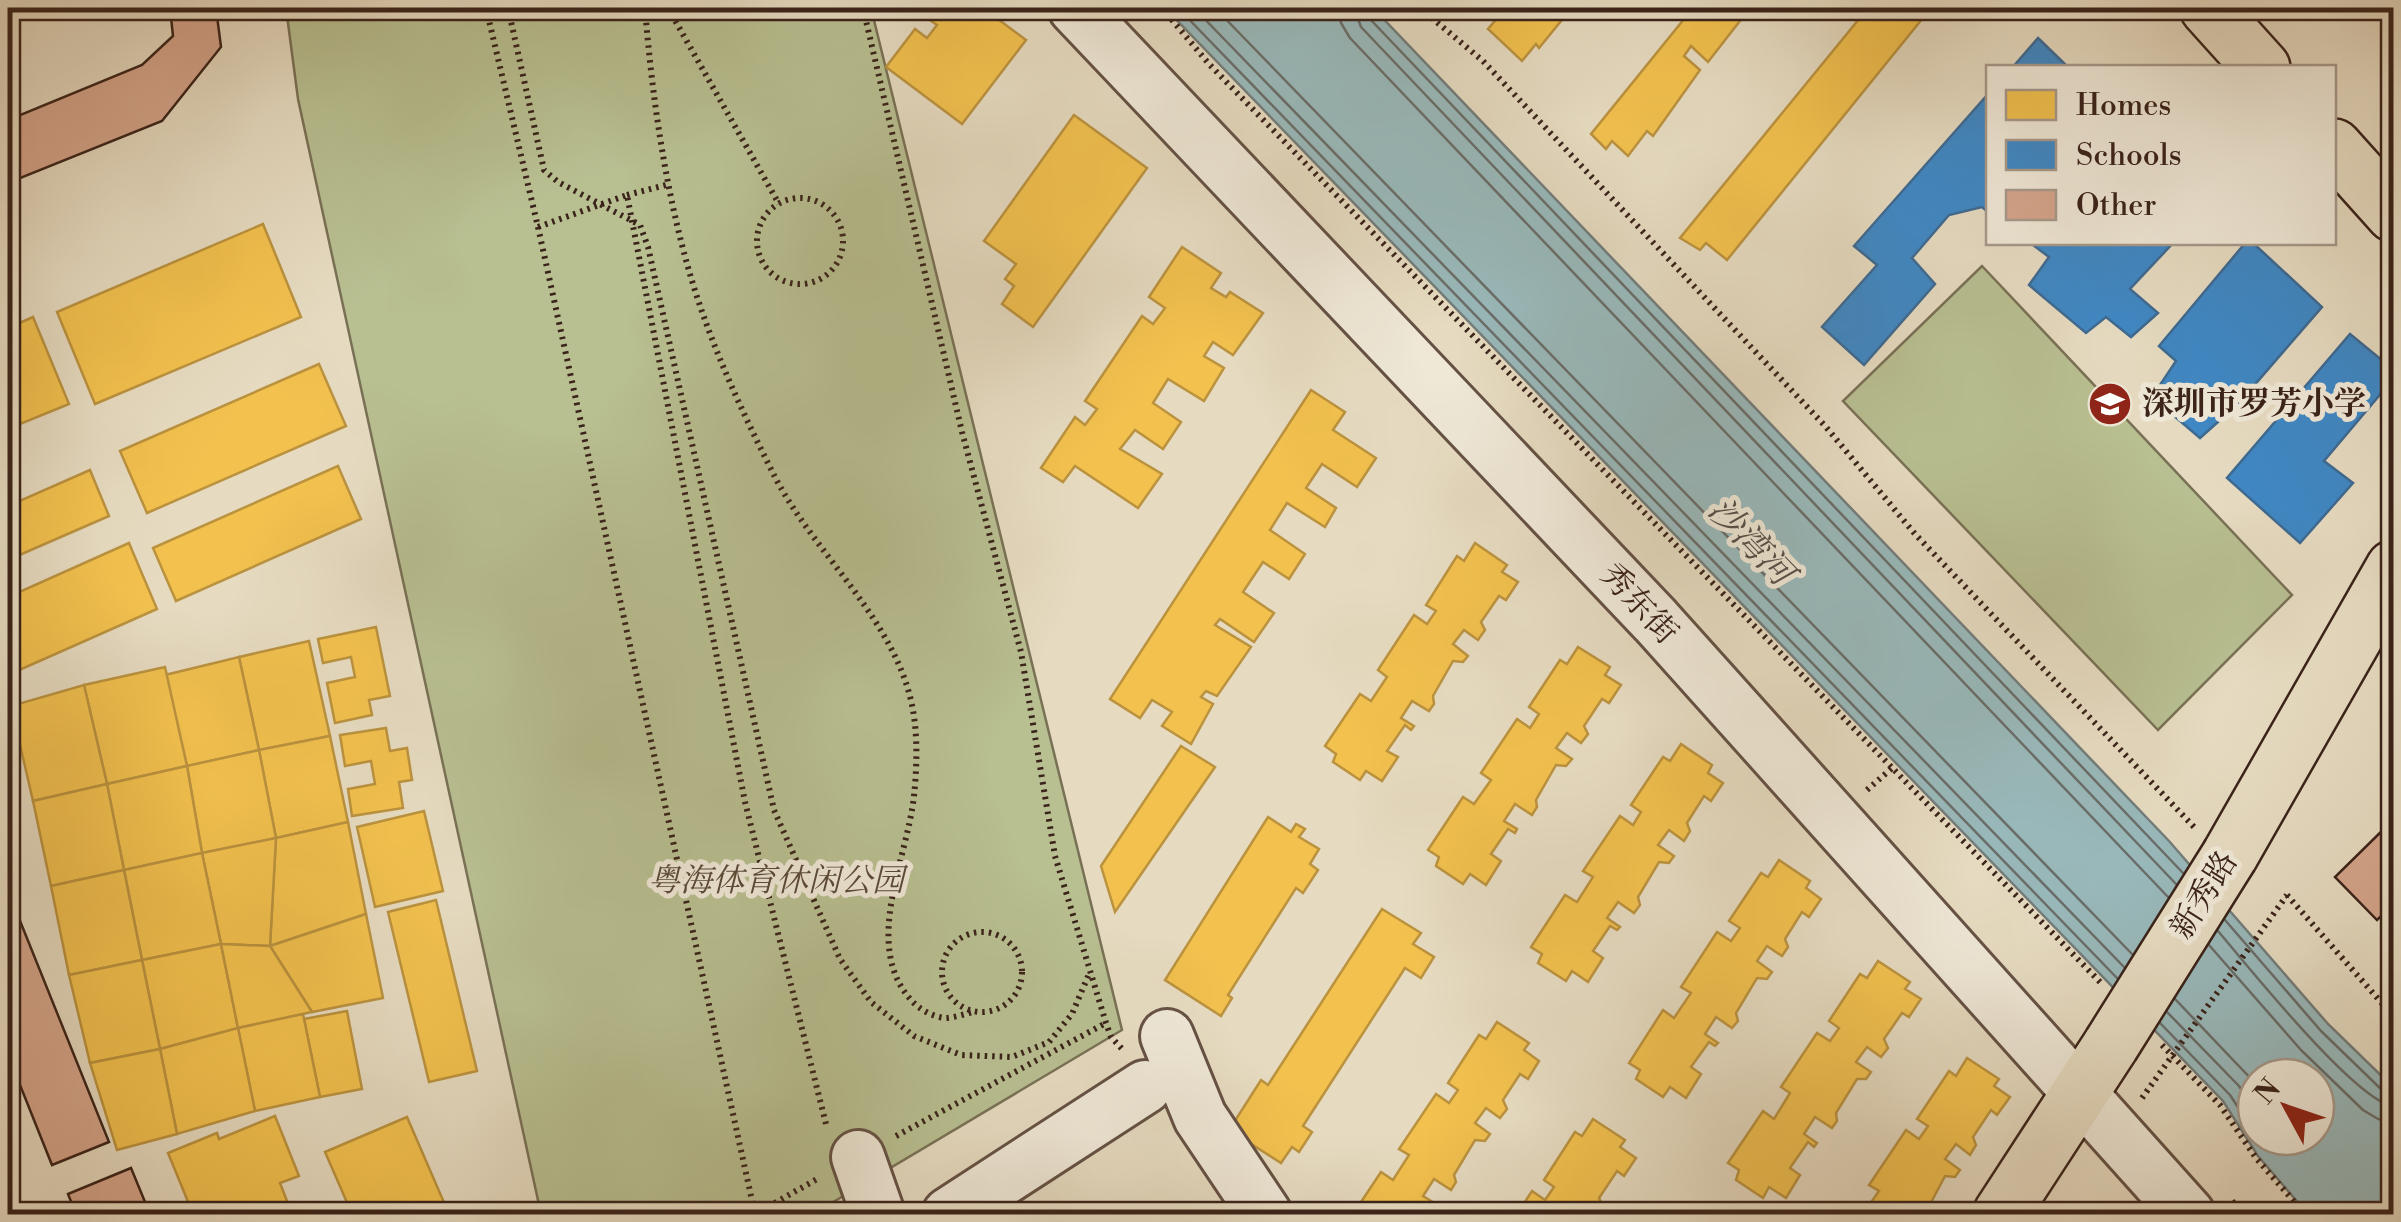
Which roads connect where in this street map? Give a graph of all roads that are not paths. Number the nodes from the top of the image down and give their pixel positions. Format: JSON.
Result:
{"nodes":[{"id":1,"x":1075,"y":8,"type":"edge"},
{"id":2,"x":2208,"y":8,"type":"edge"},
{"id":3,"x":2259,"y":65,"type":"edge"},
{"id":4,"x":2336,"y":149,"type":"edge"},
{"id":5,"x":2394,"y":214,"type":"edge"},
{"id":6,"x":2394,"y":568,"type":"edge"},
{"id":7,"x":2394,"y":637,"type":"edge"},
{"id":8,"x":2227,"y":839,"type":"junction"},
{"id":9,"x":2080,"y":1092,"type":"junction"},
{"id":10,"x":847,"y":1163,"type":"road end"},
{"id":11,"x":878,"y":1214,"type":"edge"},
{"id":12,"x":949,"y":1214,"type":"edge"},
{"id":13,"x":1265,"y":1214,"type":"edge"},
{"id":14,"x":2001,"y":1214,"type":"edge"},
{"id":15,"x":2188,"y":1214,"type":"edge"}],
"edges":[{"from":1,"to":9,"type":"street","name":"秀东街"},
{"from":2,"to":3,"type":"main road"},
{"from":4,"to":5,"type":"main road"},
{"from":6,"to":8,"type":"main road","name":"新秀路"},
{"from":7,"to":8,"type":"main road"},
{"from":8,"to":9,"type":"main road","name":"新秀路","bridge":true},
{"from":9,"to":14,"type":"main road","name":"新秀路"},
{"from":9,"to":15,"type":"street","name":"秀东街"},
{"from":10,"to":11,"type":"street"},
{"from":12,"to":13,"type":"street"}]}
